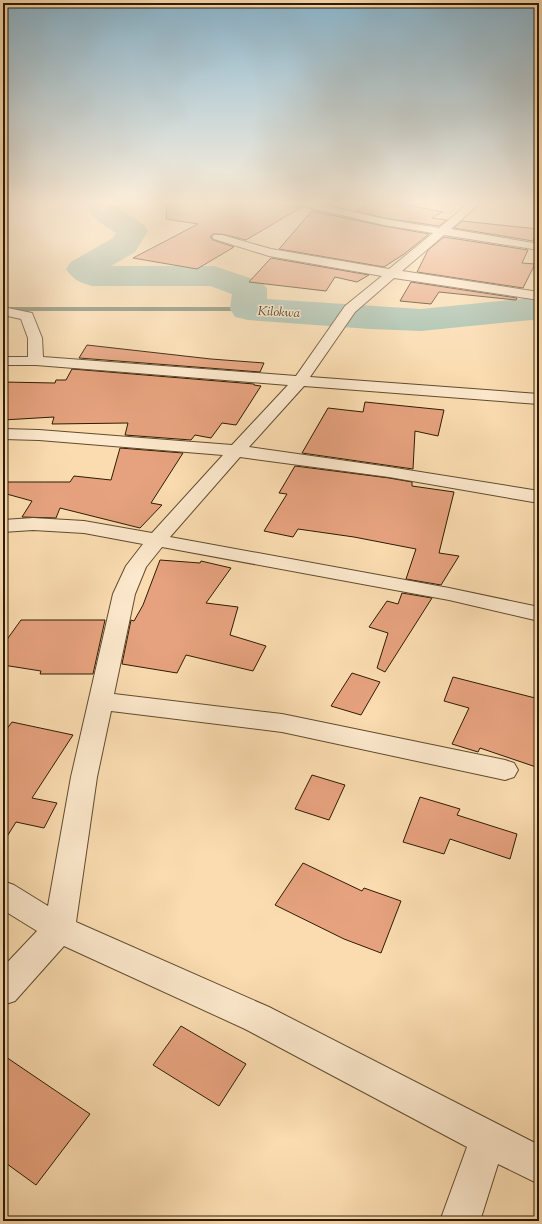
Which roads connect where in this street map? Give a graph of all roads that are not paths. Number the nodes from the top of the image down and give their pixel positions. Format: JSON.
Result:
{"nodes":[{"id":1,"x":314,"y":260,"type":"edge"},
{"id":2,"x":408,"y":260,"type":"edge"},
{"id":3,"x":392,"y":274,"type":"junction"},
{"id":4,"x":539,"y":296,"type":"edge"},
{"id":5,"x":3,"y":311,"type":"edge"},
{"id":6,"x":3,"y":361,"type":"edge"},
{"id":7,"x":36,"y":361,"type":"junction"},
{"id":8,"x":300,"y":381,"type":"junction"},
{"id":9,"x":539,"y":399,"type":"edge"},
{"id":10,"x":3,"y":434,"type":"edge"},
{"id":11,"x":236,"y":451,"type":"junction"},
{"id":12,"x":539,"y":497,"type":"edge"},
{"id":13,"x":3,"y":526,"type":"edge"},
{"id":14,"x":156,"y":541,"type":"junction"},
{"id":15,"x":539,"y":614,"type":"edge"},
{"id":16,"x":101,"y":701,"type":"junction"},
{"id":17,"x":505,"y":770,"type":"dead end"},
{"id":18,"x":3,"y":894,"type":"edge"},
{"id":19,"x":59,"y":929,"type":"junction"},
{"id":20,"x":3,"y":990,"type":"edge"},
{"id":21,"x":488,"y":1139,"type":"junction"},
{"id":22,"x":539,"y":1165,"type":"edge"},
{"id":23,"x":460,"y":1221,"type":"edge"}],
"edges":[{"from":1,"to":3,"type":"street"},
{"from":2,"to":3,"type":"street"},
{"from":3,"to":4,"type":"street"},
{"from":3,"to":8,"type":"street"},
{"from":5,"to":7,"type":"street"},
{"from":6,"to":7,"type":"street"},
{"from":7,"to":8,"type":"street"},
{"from":8,"to":9,"type":"street"},
{"from":8,"to":11,"type":"street"},
{"from":10,"to":11,"type":"street"},
{"from":11,"to":12,"type":"street"},
{"from":11,"to":14,"type":"street"},
{"from":13,"to":14,"type":"street"},
{"from":14,"to":15,"type":"street"},
{"from":14,"to":16,"type":"street"},
{"from":16,"to":17,"type":"street"},
{"from":16,"to":19,"type":"street"},
{"from":18,"to":19,"type":"street"},
{"from":19,"to":20,"type":"street"},
{"from":19,"to":21,"type":"street"},
{"from":21,"to":22,"type":"street"},
{"from":21,"to":23,"type":"street"}]}
